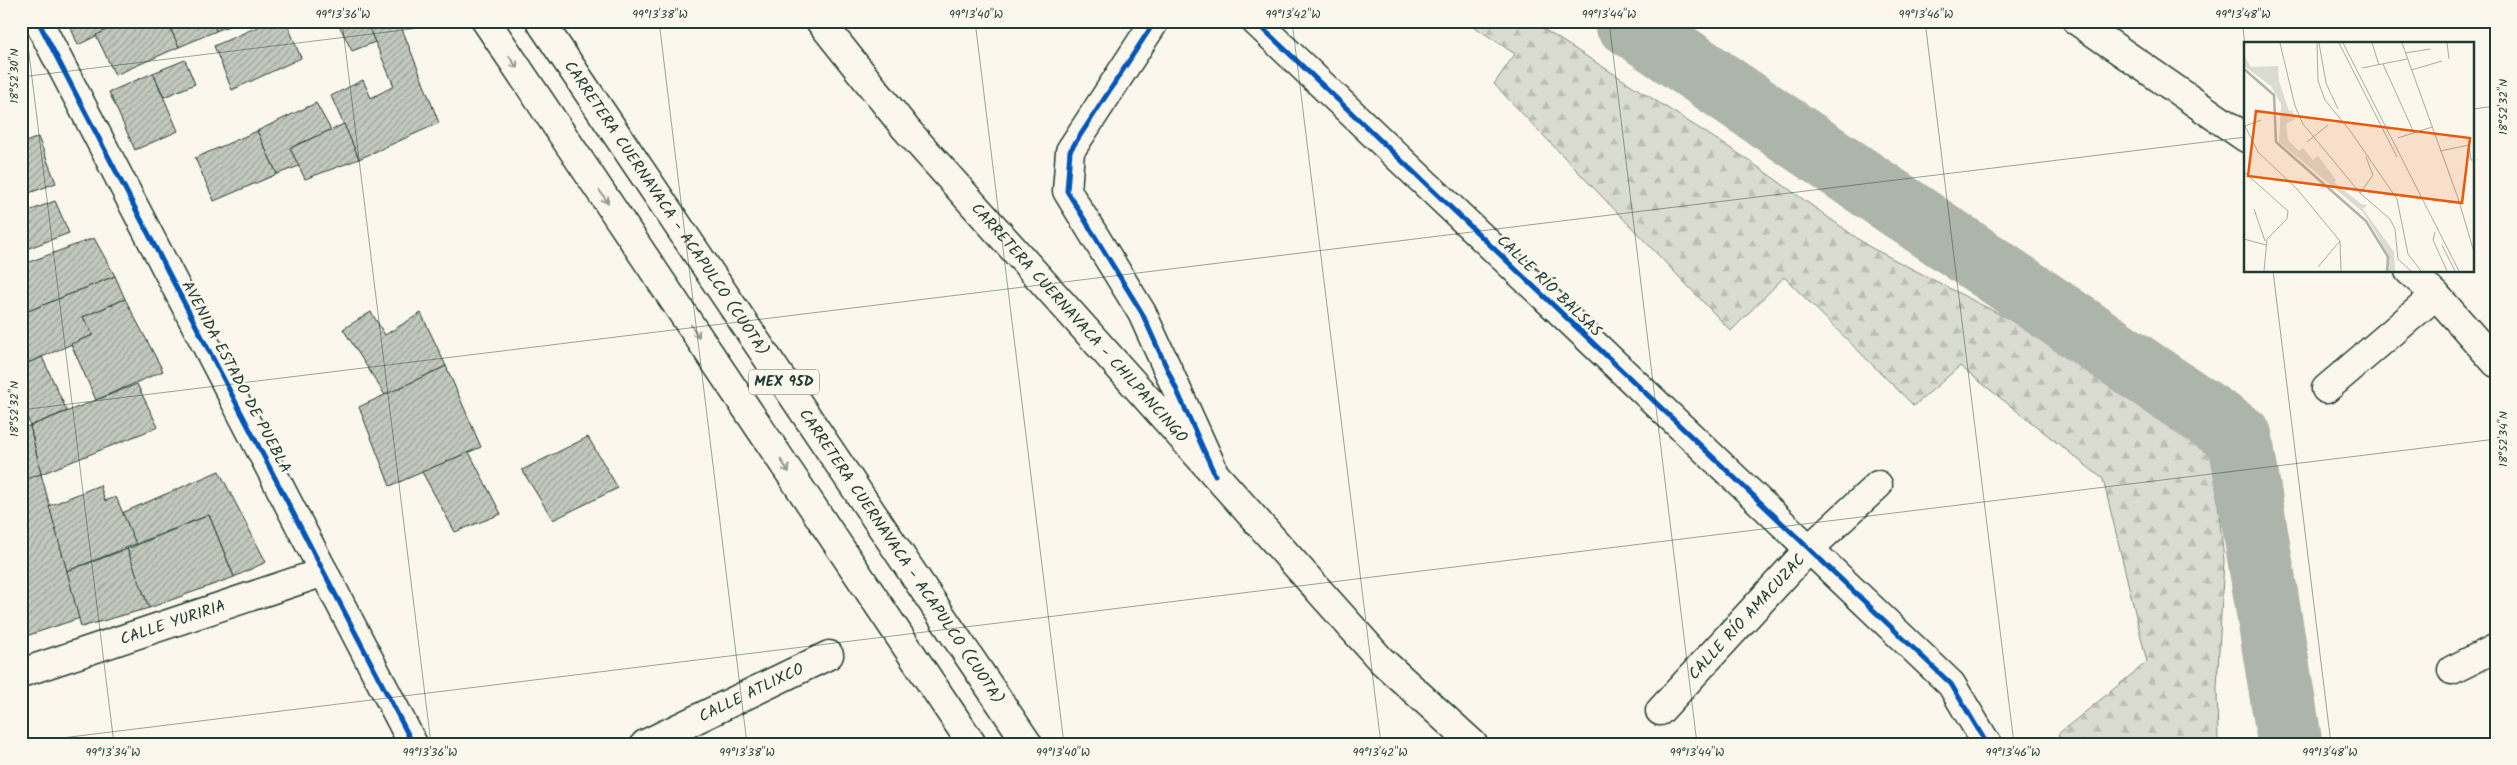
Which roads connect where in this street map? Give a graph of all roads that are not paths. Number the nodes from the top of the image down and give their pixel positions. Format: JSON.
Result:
{"nodes":[{"id":1,"x":38,"y":21,"type":"edge"},
{"id":2,"x":486,"y":21,"type":"edge"},
{"id":3,"x":540,"y":21,"type":"edge"},
{"id":4,"x":820,"y":21,"type":"edge"},
{"id":5,"x":1155,"y":21,"type":"edge"},
{"id":6,"x":1255,"y":21,"type":"edge"},
{"id":7,"x":2077,"y":21,"type":"edge"},
{"id":8,"x":2244,"y":137,"type":"edge"},
{"id":9,"x":2410,"y":272,"type":"edge"},
{"id":10,"x":2436,"y":294,"type":"junction"},
{"id":11,"x":2496,"y":364,"type":"edge"},
{"id":12,"x":2326,"y":389,"type":"dead end"},
{"id":13,"x":1215,"y":475,"type":"junction"},
{"id":14,"x":1878,"y":485,"type":"dead end"},
{"id":15,"x":1808,"y":550,"type":"junction"},
{"id":16,"x":324,"y":572,"type":"junction"},
{"id":17,"x":2496,"y":648,"type":"edge"},
{"id":18,"x":829,"y":655,"type":"dead end"},
{"id":19,"x":2452,"y":670,"type":"dead end"},
{"id":20,"x":21,"y":673,"type":"edge"},
{"id":21,"x":1660,"y":711,"type":"dead end"},
{"id":22,"x":651,"y":742,"type":"edge"},
{"id":23,"x":413,"y":744,"type":"edge"},
{"id":24,"x":972,"y":744,"type":"edge"},
{"id":25,"x":1028,"y":744,"type":"edge"},
{"id":26,"x":1473,"y":744,"type":"edge"},
{"id":27,"x":1987,"y":744,"type":"edge"}],
"edges":[{"from":1,"to":16,"type":"main road","name":"AVENIDA ESTADO DE PUEBLA"},
{"from":2,"to":24,"type":"main road","number":"MEX 95D","one_way":true},
{"from":3,"to":25,"type":"main road","name":"CARRETERA CUERNAVACA - ACAPULCO (CUOTA)","number":"MEX 95D"},
{"from":4,"to":13,"type":"main road","name":"CARRETERA CUERNAVACA - CHILPANCINGO"},
{"from":5,"to":13,"type":"main road"},
{"from":6,"to":15,"type":"main road","name":"CALLE RÍO BALSAS"},
{"from":7,"to":8,"type":"main road"},
{"from":9,"to":10,"type":"main road"},
{"from":10,"to":11,"type":"main road"},
{"from":10,"to":12,"type":"main road"},
{"from":13,"to":26,"type":"main road","name":"CARRETERA CUERNAVACA - CHILPANCINGO"},
{"from":14,"to":15,"type":"main road","name":"CALLE RÍO AMACUZAC"},
{"from":15,"to":21,"type":"main road","name":"CALLE RÍO AMACUZAC"},
{"from":15,"to":27,"type":"main road","name":"CALLE RÍO BALSAS"},
{"from":16,"to":20,"type":"main road","name":"CALLE YURIRIA"},
{"from":16,"to":23,"type":"main road","name":"AVENIDA ESTADO DE PUEBLA"},
{"from":17,"to":19,"type":"main road"},
{"from":18,"to":22,"type":"main road","name":"CALLE ATLIXCO"}]}
